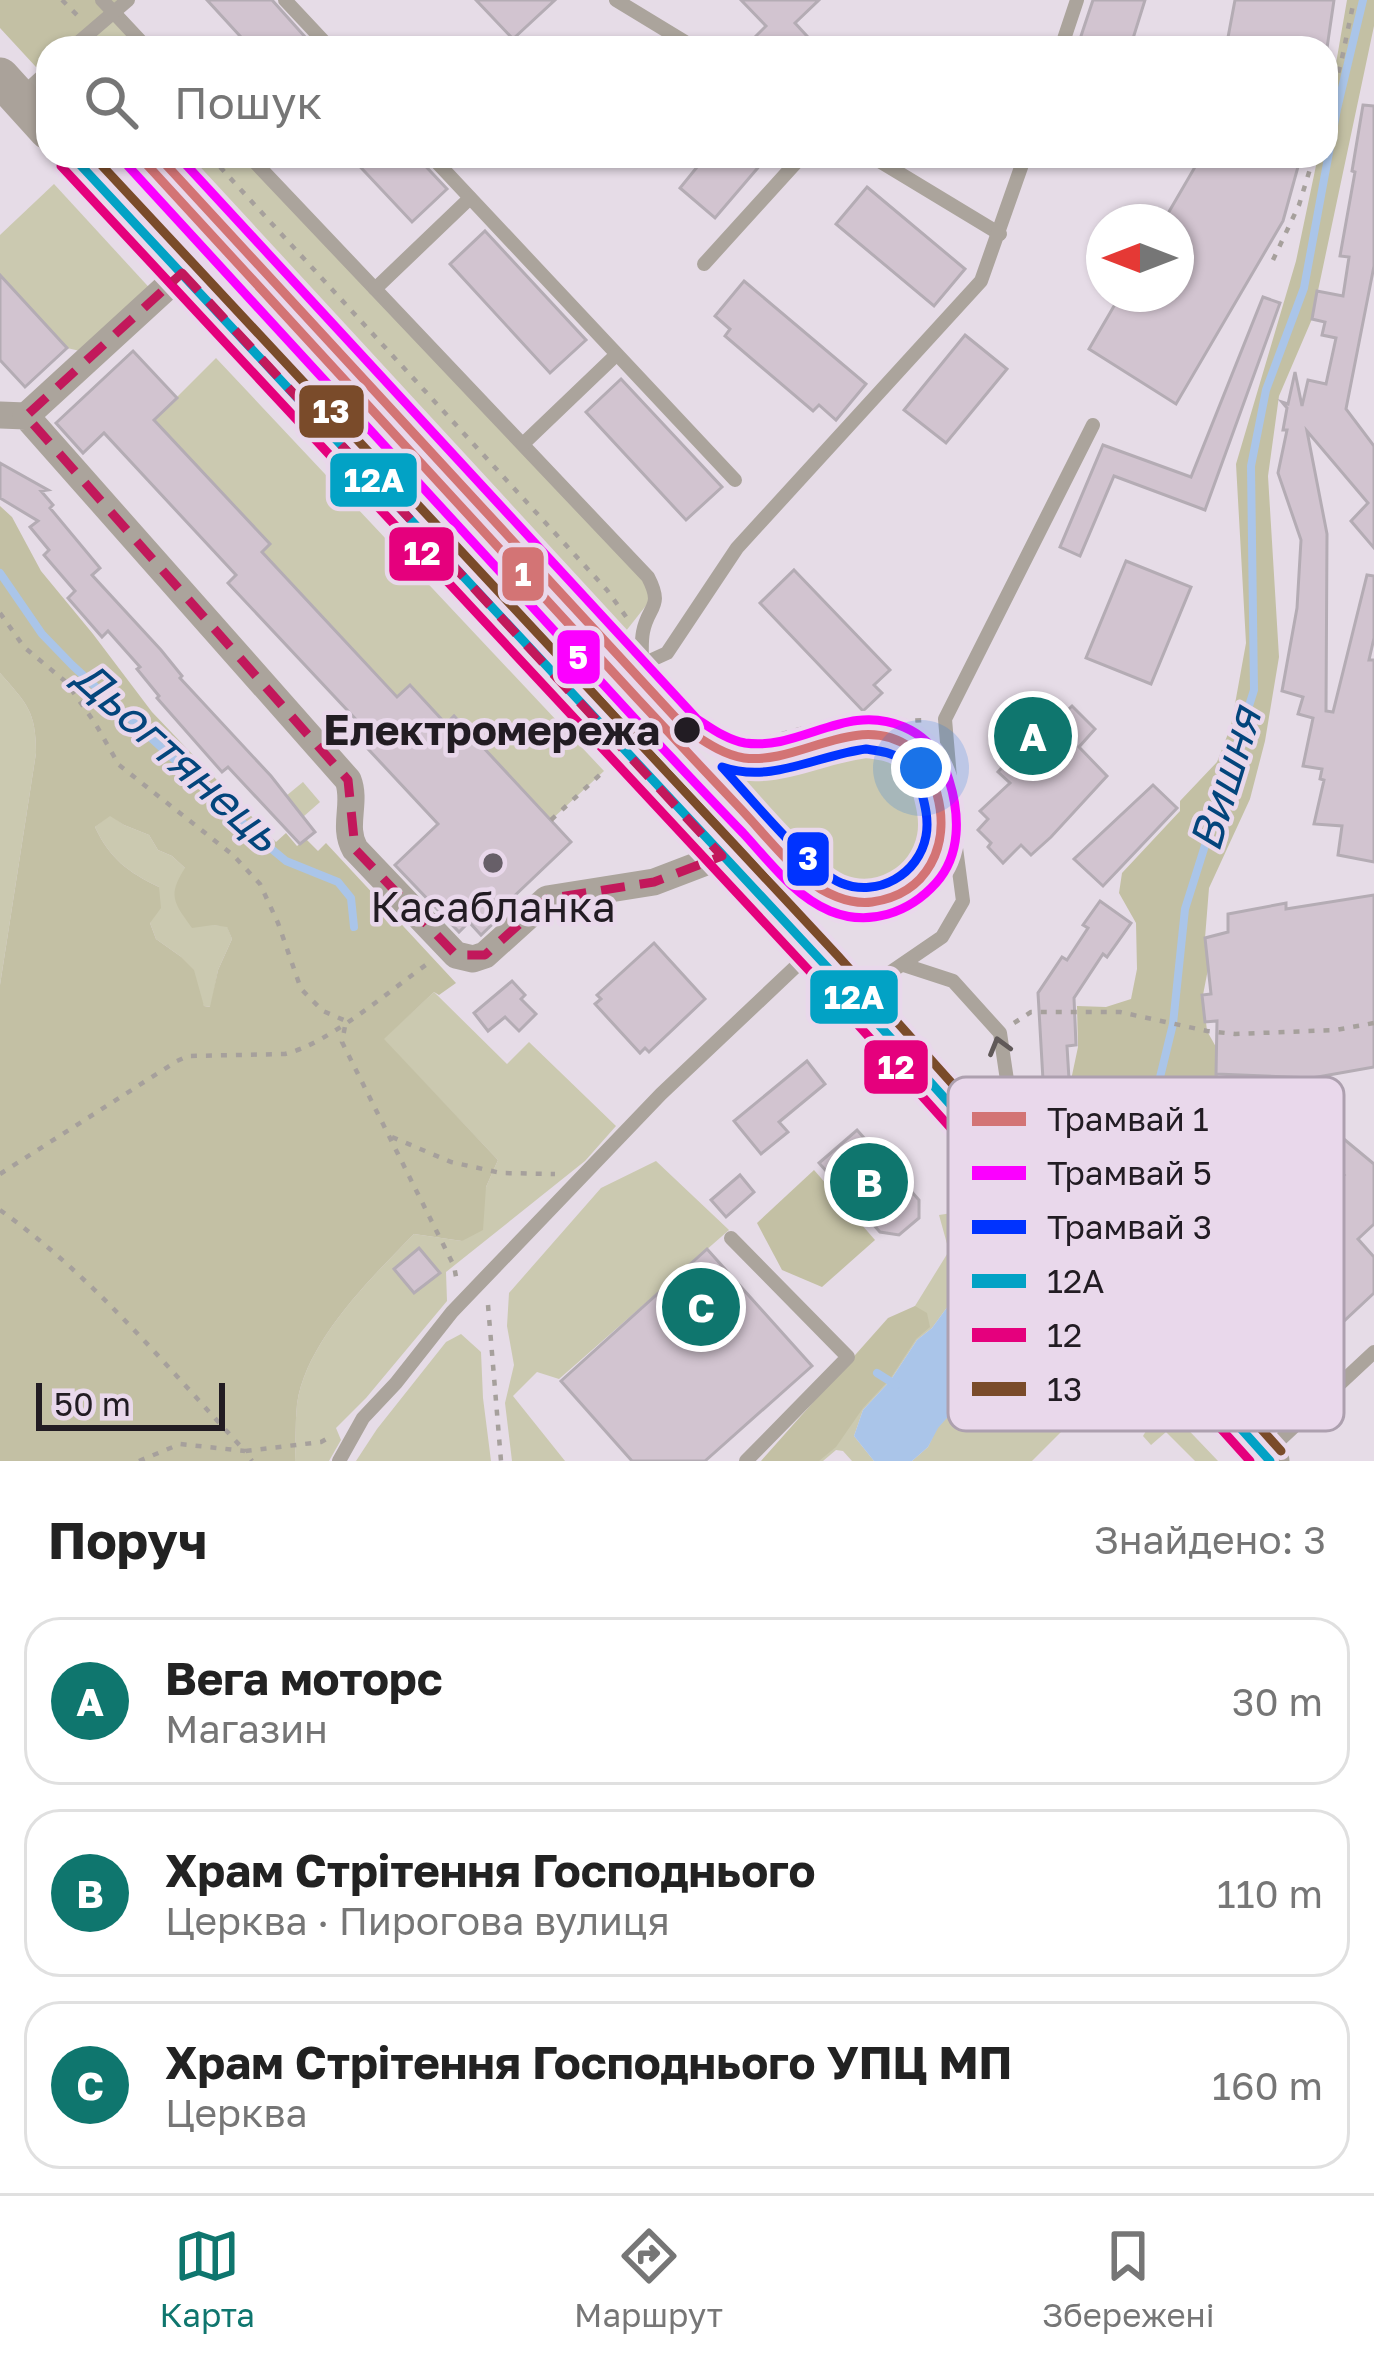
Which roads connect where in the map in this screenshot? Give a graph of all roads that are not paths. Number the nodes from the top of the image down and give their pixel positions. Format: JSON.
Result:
{"nodes":[{"id":1,"x":102,"y":0,"type":"edge"},
{"id":2,"x":128,"y":0,"type":"edge"},
{"id":3,"x":285,"y":0,"type":"edge"},
{"id":4,"x":616,"y":0,"type":"edge"},
{"id":5,"x":1077,"y":0,"type":"edge"},
{"id":6,"x":114,"y":13,"type":"junction"},
{"id":7,"x":86,"y":36,"type":"edge"},
{"id":8,"x":136,"y":36,"type":"edge"},
{"id":9,"x":319,"y":36,"type":"edge"},
{"id":10,"x":675,"y":36,"type":"edge"},
{"id":11,"x":1065,"y":36,"type":"edge"},
{"id":12,"x":83,"y":168,"type":"edge"},
{"id":13,"x":260,"y":168,"type":"edge"},
{"id":14,"x":442,"y":168,"type":"edge"},
{"id":15,"x":791,"y":168,"type":"edge"},
{"id":16,"x":891,"y":168,"type":"edge"},
{"id":17,"x":1021,"y":168,"type":"edge"},
{"id":18,"x":470,"y":198,"type":"junction"},
{"id":19,"x":1000,"y":234,"type":"junction"},
{"id":20,"x":704,"y":265,"type":"dead end"},
{"id":21,"x":182,"y":274,"type":"junction"},
{"id":22,"x":375,"y":289,"type":"junction"},
{"id":23,"x":616,"y":355,"type":"junction"},
{"id":24,"x":13,"y":416,"type":"edge"},
{"id":25,"x":1093,"y":425,"type":"dead end"},
{"id":26,"x":523,"y":444,"type":"junction"},
{"id":27,"x":735,"y":480,"type":"dead end"},
{"id":28,"x":638,"y":665,"type":"junction"},
{"id":29,"x":590,"y":712,"type":"junction"},
{"id":30,"x":722,"y":856,"type":"junction"},
{"id":31,"x":812,"y":952,"type":"junction"},
{"id":32,"x":904,"y":965,"type":"junction"},
{"id":33,"x":858,"y":1003,"type":"junction"},
{"id":34,"x":1006,"y":1077,"type":"edge"},
{"id":35,"x":948,"y":1102,"type":"edge"},
{"id":36,"x":731,"y":1238,"type":"dead end"},
{"id":37,"x":1374,"y":1352,"type":"edge"},
{"id":38,"x":1344,"y":1377,"type":"edge"},
{"id":39,"x":339,"y":1461,"type":"edge"},
{"id":40,"x":746,"y":1461,"type":"edge"}],
"edges":[{"from":1,"to":6,"type":"lane"},
{"from":2,"to":6,"type":"lane"},
{"from":3,"to":9,"type":"lane"},
{"from":4,"to":10,"type":"lane"},
{"from":5,"to":11,"type":"lane"},
{"from":6,"to":7,"type":"lane"},
{"from":6,"to":8,"type":"lane"},
{"from":12,"to":21,"type":"main road"},
{"from":13,"to":22,"type":"lane"},
{"from":14,"to":18,"type":"lane"},
{"from":15,"to":20,"type":"lane"},
{"from":16,"to":19,"type":"lane"},
{"from":17,"to":19,"type":"lane"},
{"from":18,"to":22,"type":"lane"},
{"from":18,"to":23,"type":"lane"},
{"from":19,"to":28,"type":"lane"},
{"from":21,"to":24,"type":"street"},
{"from":21,"to":29,"type":"main road"},
{"from":22,"to":26,"type":"lane"},
{"from":23,"to":26,"type":"lane"},
{"from":23,"to":27,"type":"lane"},
{"from":24,"to":30,"type":"street"},
{"from":25,"to":32,"type":"lane"},
{"from":26,"to":28,"type":"lane"},
{"from":28,"to":29,"type":"lane"},
{"from":29,"to":30,"type":"main road"},
{"from":30,"to":31,"type":"main road"},
{"from":31,"to":33,"type":"main road"},
{"from":31,"to":39,"type":"lane"},
{"from":32,"to":33,"type":"lane"},
{"from":34,"to":32,"type":"lane","one_way":true},
{"from":33,"to":35,"type":"main road"},
{"from":36,"to":40,"type":"lane"},
{"from":37,"to":38,"type":"lane"}]}
